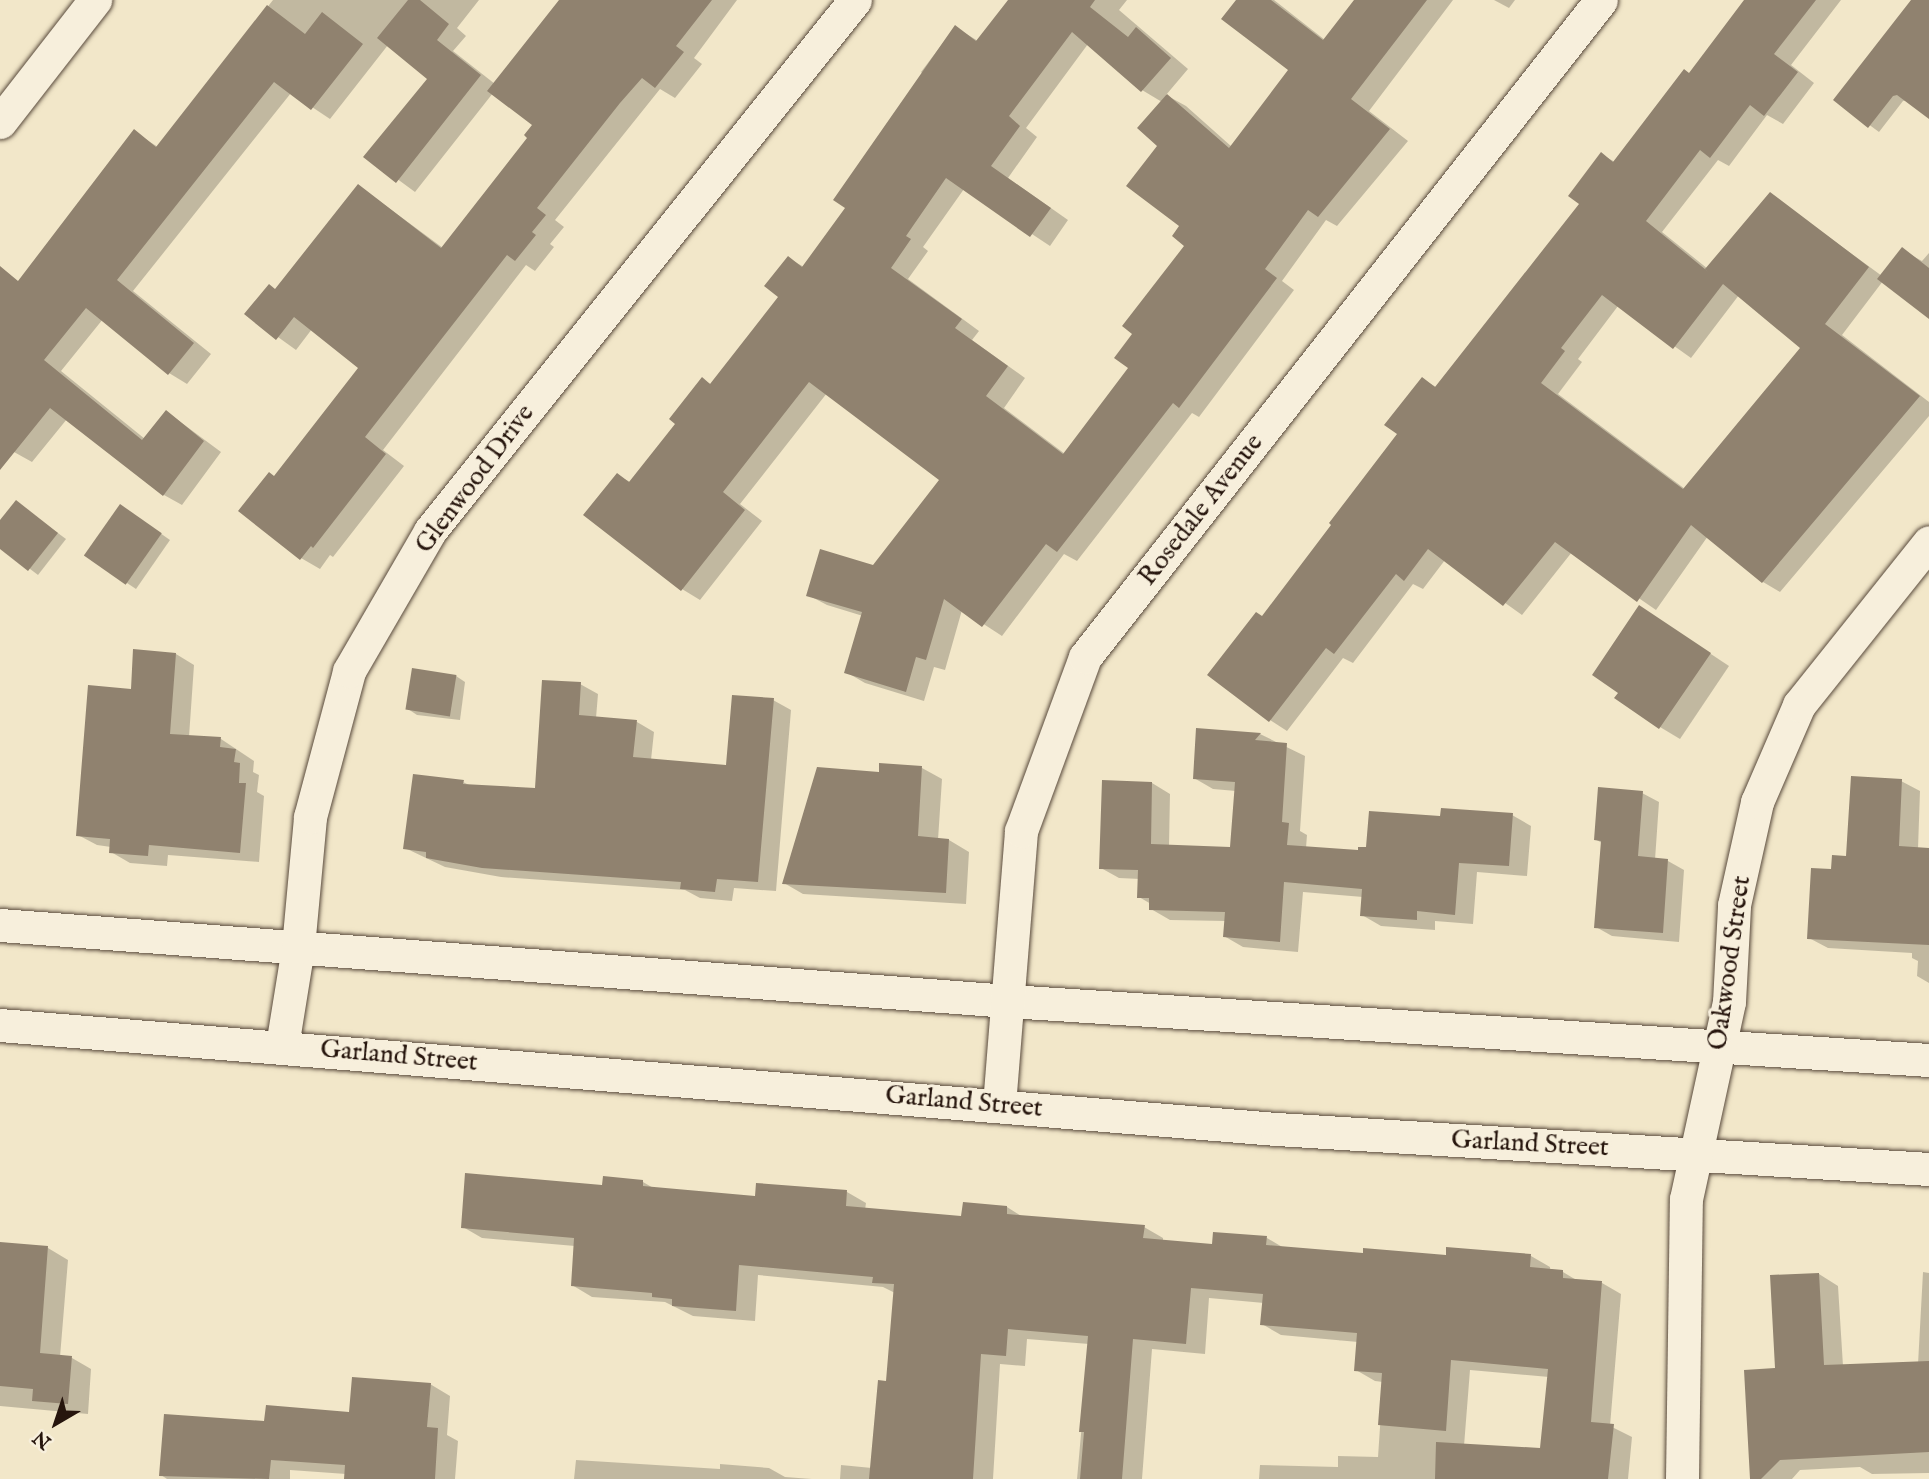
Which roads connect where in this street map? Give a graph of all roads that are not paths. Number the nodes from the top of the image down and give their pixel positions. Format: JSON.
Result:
{"nodes":[{"id":1,"x":95,"y":0,"type":"edge"},
{"id":2,"x":855,"y":0,"type":"edge"},
{"id":3,"x":1601,"y":0,"type":"edge"},
{"id":4,"x":0,"y":122,"type":"edge"},
{"id":5,"x":1929,"y":542,"type":"edge"},
{"id":6,"x":0,"y":925,"type":"edge"},
{"id":7,"x":298,"y":947,"type":"junction"},
{"id":8,"x":1009,"y":1000,"type":"junction"},
{"id":9,"x":0,"y":1025,"type":"edge"},
{"id":10,"x":282,"y":1046,"type":"junction"},
{"id":11,"x":1720,"y":1048,"type":"junction"},
{"id":12,"x":1929,"y":1060,"type":"edge"},
{"id":13,"x":999,"y":1105,"type":"junction"},
{"id":14,"x":1697,"y":1154,"type":"junction"},
{"id":15,"x":1929,"y":1169,"type":"edge"},
{"id":16,"x":1682,"y":1479,"type":"edge"}],
"edges":[{"from":1,"to":4,"type":"street"},
{"from":2,"to":7,"type":"street","name":"Glenwood Drive"},
{"from":3,"to":8,"type":"street","name":"Rosedale Avenue"},
{"from":5,"to":11,"type":"street","name":"Oakwood Street"},
{"from":6,"to":7,"type":"street"},
{"from":7,"to":8,"type":"street"},
{"from":7,"to":10,"type":"street","name":"Glenwood Drive"},
{"from":8,"to":11,"type":"street"},
{"from":8,"to":13,"type":"street","name":"Rosedale Avenue"},
{"from":9,"to":10,"type":"street","name":"Garland Street"},
{"from":10,"to":13,"type":"street","name":"Garland Street"},
{"from":11,"to":12,"type":"street"},
{"from":11,"to":14,"type":"street","name":"Oakwood Street"},
{"from":13,"to":14,"type":"street","name":"Garland Street"},
{"from":14,"to":15,"type":"street","name":"Garland Street"},
{"from":14,"to":16,"type":"street","name":"Oakwood Street"}]}
